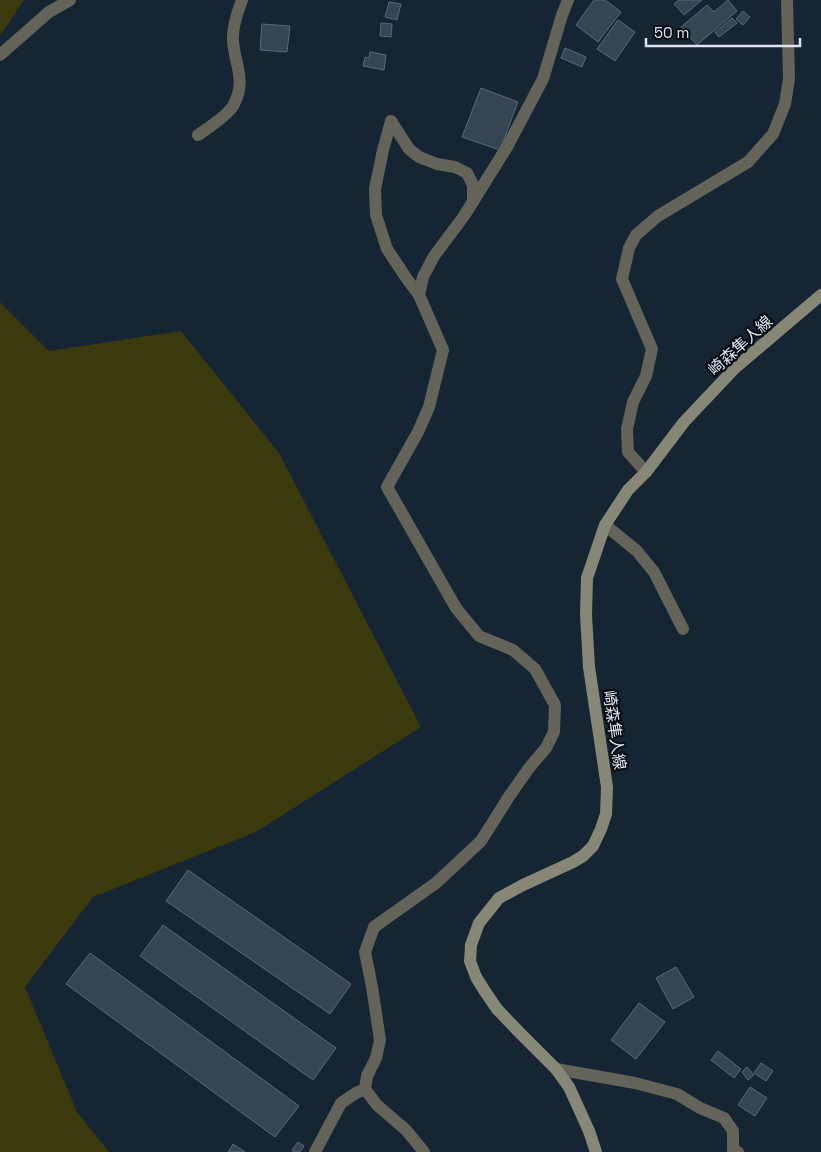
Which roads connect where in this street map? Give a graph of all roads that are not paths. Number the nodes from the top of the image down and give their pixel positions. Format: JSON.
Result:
{"nodes":[{"id":1,"x":70,"y":0,"type":"edge"},
{"id":2,"x":242,"y":0,"type":"edge"},
{"id":3,"x":568,"y":0,"type":"edge"},
{"id":4,"x":786,"y":0,"type":"edge"},
{"id":5,"x":0,"y":55,"type":"edge"},
{"id":6,"x":198,"y":135,"type":"dead end"},
{"id":7,"x":473,"y":202,"type":"junction"},
{"id":8,"x":420,"y":295,"type":"junction"},
{"id":9,"x":821,"y":295,"type":"edge"},
{"id":10,"x":646,"y":472,"type":"junction"},
{"id":11,"x":605,"y":524,"type":"junction"},
{"id":12,"x":684,"y":629,"type":"dead end"},
{"id":13,"x":556,"y":1069,"type":"junction"},
{"id":14,"x":365,"y":1089,"type":"junction"},
{"id":15,"x":316,"y":1152,"type":"edge"},
{"id":16,"x":424,"y":1152,"type":"edge"},
{"id":17,"x":596,"y":1152,"type":"edge"},
{"id":18,"x":738,"y":1152,"type":"edge"}],
"edges":[{"from":1,"to":5,"type":"street"},
{"from":2,"to":6,"type":"street"},
{"from":3,"to":7,"type":"street"},
{"from":4,"to":10,"type":"street"},
{"from":7,"to":8,"type":"street"},
{"from":7,"to":8,"type":"street"},
{"from":8,"to":14,"type":"street"},
{"from":9,"to":10,"type":"main road","name":"崎森隼人線"},
{"from":10,"to":11,"type":"main road","name":"崎森隼人線"},
{"from":11,"to":12,"type":"street"},
{"from":11,"to":13,"type":"main road","name":"崎森隼人線"},
{"from":13,"to":17,"type":"main road","name":"崎森隼人線"},
{"from":13,"to":18,"type":"street"},
{"from":14,"to":15,"type":"street"},
{"from":14,"to":16,"type":"street"}]}
